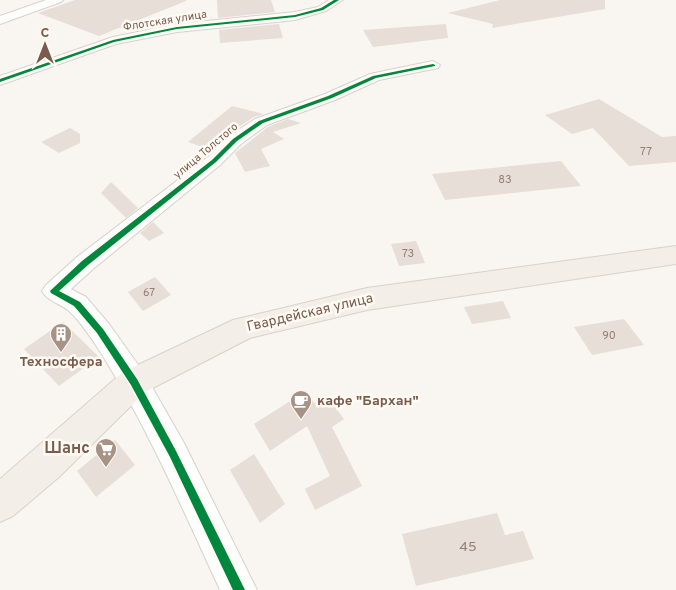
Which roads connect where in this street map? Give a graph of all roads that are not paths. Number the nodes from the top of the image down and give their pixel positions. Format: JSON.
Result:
{"nodes":[{"id":1,"x":57,"y":0,"type":"edge"},
{"id":2,"x":337,"y":0,"type":"edge"},
{"id":3,"x":0,"y":20,"type":"edge"},
{"id":4,"x":433,"y":65,"type":"dead end"},
{"id":5,"x":0,"y":81,"type":"edge"},
{"id":6,"x":676,"y":255,"type":"edge"},
{"id":7,"x":134,"y":382,"type":"junction"},
{"id":8,"x":0,"y":502,"type":"edge"},
{"id":9,"x":238,"y":590,"type":"edge"}],
"edges":[{"from":1,"to":3,"type":"street"},
{"from":2,"to":5,"type":"street","name":"Флотская улица"},
{"from":4,"to":7,"type":"street","name":"улица Толстого"},
{"from":6,"to":7,"type":"main road","name":"Гвардейская улица"},
{"from":7,"to":8,"type":"main road","name":"Гвардейская улица"},
{"from":7,"to":9,"type":"street","name":"улица Толстого"}]}
